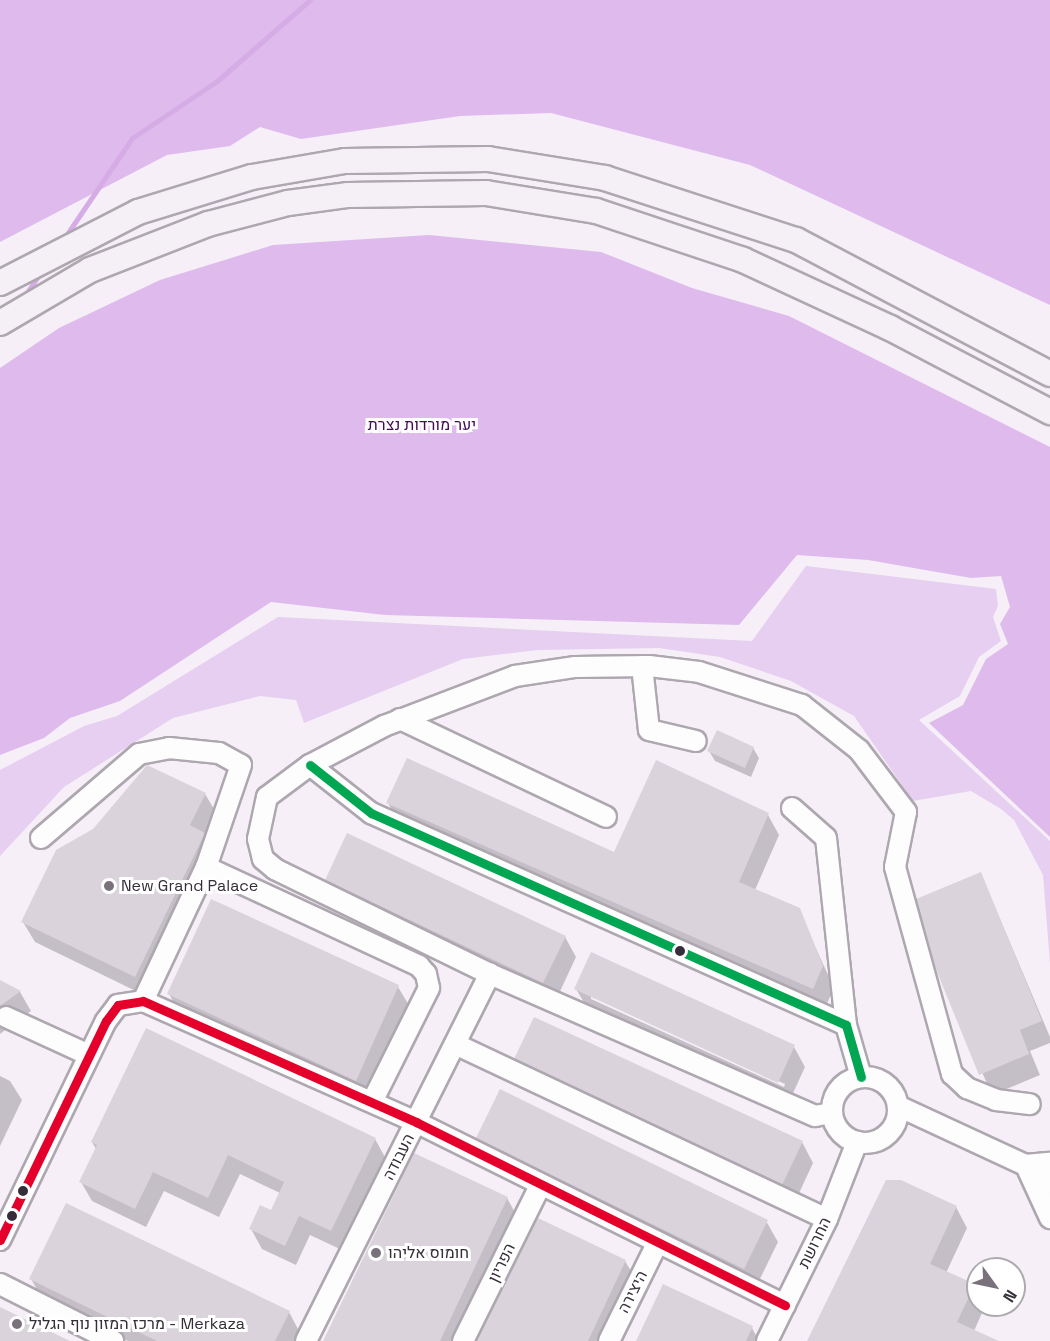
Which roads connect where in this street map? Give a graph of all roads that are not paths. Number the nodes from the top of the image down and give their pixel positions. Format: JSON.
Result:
{"nodes":[{"id":1,"x":0,"y":283,"type":"edge"},
{"id":2,"x":0,"y":323,"type":"edge"},
{"id":3,"x":1050,"y":374,"type":"edge"},
{"id":4,"x":1050,"y":412,"type":"edge"},
{"id":5,"x":642,"y":666,"type":"junction"},
{"id":6,"x":400,"y":719,"type":"junction"},
{"id":7,"x":696,"y":741,"type":"dead end"},
{"id":8,"x":310,"y":765,"type":"junction"},
{"id":9,"x":792,"y":807,"type":"dead end"},
{"id":10,"x":606,"y":817,"type":"dead end"},
{"id":11,"x":41,"y":838,"type":"dead end"},
{"id":12,"x":206,"y":867,"type":"junction"},
{"id":13,"x":490,"y":974,"type":"junction"},
{"id":14,"x":143,"y":1001,"type":"junction"},
{"id":15,"x":6,"y":1017,"type":"dead end"},
{"id":16,"x":846,"y":1024,"type":"junction"},
{"id":17,"x":455,"y":1044,"type":"junction"},
{"id":18,"x":89,"y":1055,"type":"junction"},
{"id":19,"x":861,"y":1077,"type":"junction"},
{"id":20,"x":372,"y":1102,"type":"junction"},
{"id":21,"x":1030,"y":1104,"type":"dead end"},
{"id":22,"x":898,"y":1106,"type":"junction"},
{"id":23,"x":831,"y":1113,"type":"junction"},
{"id":24,"x":417,"y":1122,"type":"junction"},
{"id":25,"x":856,"y":1142,"type":"junction"},
{"id":26,"x":1050,"y":1162,"type":"edge"},
{"id":27,"x":1025,"y":1165,"type":"junction"},
{"id":28,"x":541,"y":1184,"type":"junction"},
{"id":29,"x":1050,"y":1184,"type":"edge"},
{"id":30,"x":1050,"y":1218,"type":"edge"},
{"id":31,"x":827,"y":1219,"type":"junction"},
{"id":32,"x":0,"y":1240,"type":"edge"},
{"id":33,"x":658,"y":1242,"type":"junction"},
{"id":34,"x":0,"y":1284,"type":"edge"},
{"id":35,"x":785,"y":1305,"type":"junction"},
{"id":36,"x":113,"y":1341,"type":"edge"},
{"id":37,"x":306,"y":1341,"type":"edge"},
{"id":38,"x":463,"y":1341,"type":"edge"},
{"id":39,"x":609,"y":1341,"type":"edge"},
{"id":40,"x":767,"y":1341,"type":"edge"}],
"edges":[{"from":1,"to":3,"type":"main road"},
{"from":2,"to":4,"type":"main road"},
{"from":5,"to":6,"type":"street"},
{"from":5,"to":7,"type":"street"},
{"from":5,"to":21,"type":"street"},
{"from":6,"to":8,"type":"street"},
{"from":6,"to":10,"type":"street"},
{"from":8,"to":13,"type":"street"},
{"from":8,"to":16,"type":"street"},
{"from":9,"to":16,"type":"street"},
{"from":11,"to":12,"type":"street"},
{"from":12,"to":14,"type":"street"},
{"from":12,"to":20,"type":"street"},
{"from":13,"to":17,"type":"street","name":"העבודה"},
{"from":13,"to":23,"type":"street"},
{"from":14,"to":18,"type":"street"},
{"from":14,"to":20,"type":"street"},
{"from":15,"to":18,"type":"street"},
{"from":16,"to":19,"type":"street"},
{"from":17,"to":24,"type":"street","name":"העבודה"},
{"from":17,"to":31,"type":"street"},
{"from":18,"to":32,"type":"street"},
{"from":19,"to":22,"type":"street"},
{"from":19,"to":23,"type":"street"},
{"from":20,"to":24,"type":"street"},
{"from":22,"to":25,"type":"street"},
{"from":22,"to":27,"type":"street"},
{"from":23,"to":25,"type":"street"},
{"from":24,"to":28,"type":"street"},
{"from":24,"to":37,"type":"street","name":"העבודה"},
{"from":25,"to":31,"type":"street","name":"החרושת"},
{"from":26,"to":27,"type":"street"},
{"from":27,"to":29,"type":"street"},
{"from":27,"to":30,"type":"street"},
{"from":28,"to":33,"type":"street"},
{"from":28,"to":38,"type":"street","name":"הפריון"},
{"from":31,"to":35,"type":"street","name":"החרושת"},
{"from":33,"to":35,"type":"street"},
{"from":33,"to":39,"type":"street","name":"היצירה"},
{"from":34,"to":36,"type":"street"},
{"from":35,"to":40,"type":"street","name":"החרושת"}]}
